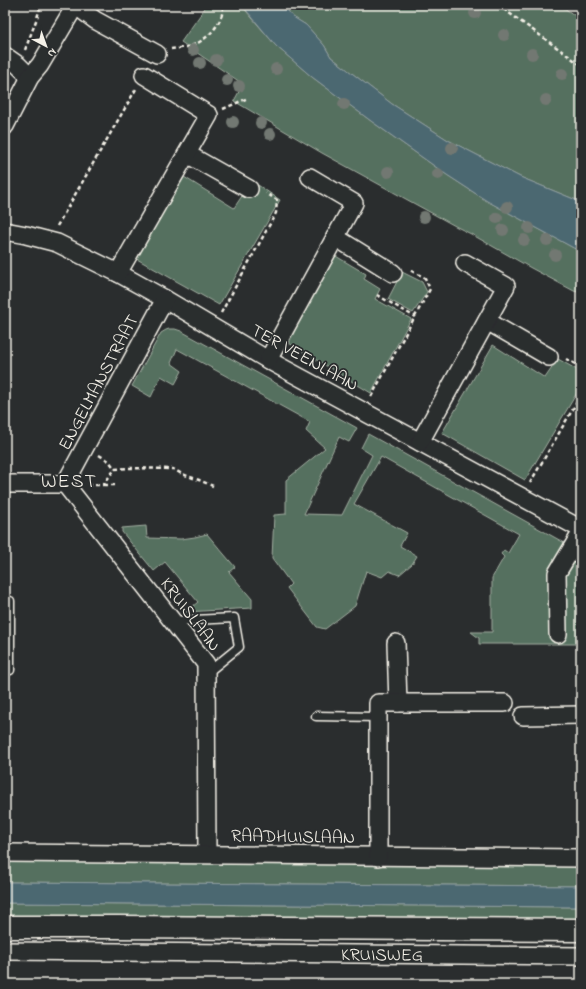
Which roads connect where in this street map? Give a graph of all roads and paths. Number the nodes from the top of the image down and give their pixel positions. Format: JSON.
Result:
{"nodes":[{"id":1,"x":41,"y":5,"type":"edge"},
{"id":2,"x":75,"y":5,"type":"edge"},
{"id":3,"x":223,"y":5,"type":"edge"},
{"id":4,"x":498,"y":5,"type":"edge"},
{"id":5,"x":570,"y":5,"type":"edge"},
{"id":6,"x":581,"y":13,"type":"edge"},
{"id":7,"x":156,"y":54,"type":"joint"},
{"id":8,"x":581,"y":65,"type":"edge"},
{"id":9,"x":18,"y":66,"type":"edge"},
{"id":10,"x":144,"y":75,"type":"joint"},
{"id":11,"x":248,"y":98,"type":"dead end"},
{"id":12,"x":209,"y":116,"type":"junction"},
{"id":13,"x":5,"y":126,"type":"edge"},
{"id":14,"x":187,"y":154,"type":"junction"},
{"id":15,"x":310,"y":177,"type":"dead end"},
{"id":16,"x":249,"y":189,"type":"joint"},
{"id":17,"x":5,"y":231,"type":"edge"},
{"id":18,"x":335,"y":238,"type":"junction"},
{"id":19,"x":49,"y":240,"type":"junction"},
{"id":20,"x":465,"y":263,"type":"dead end"},
{"id":21,"x":394,"y":273,"type":"joint"},
{"id":22,"x":118,"y":274,"type":"junction"},
{"id":23,"x":376,"y":295,"type":"dead end"},
{"id":24,"x":165,"y":299,"type":"junction"},
{"id":25,"x":415,"y":317,"type":"junction"},
{"id":26,"x":487,"y":321,"type":"junction"},
{"id":27,"x":213,"y":328,"type":"junction"},
{"id":28,"x":549,"y":357,"type":"dead end"},
{"id":29,"x":268,"y":360,"type":"junction"},
{"id":30,"x":581,"y":395,"type":"edge"},
{"id":31,"x":363,"y":412,"type":"junction"},
{"id":32,"x":420,"y":442,"type":"junction"},
{"id":33,"x":85,"y":447,"type":"junction"},
{"id":34,"x":115,"y":469,"type":"junction"},
{"id":35,"x":5,"y":484,"type":"edge"},
{"id":36,"x":65,"y":484,"type":"junction"},
{"id":37,"x":103,"y":485,"type":"junction"},
{"id":38,"x":116,"y":485,"type":"dead end"},
{"id":39,"x":213,"y":486,"type":"dead end"},
{"id":40,"x":521,"y":497,"type":"junction"},
{"id":41,"x":581,"y":529,"type":"edge"},
{"id":42,"x":581,"y":533,"type":"edge"},
{"id":43,"x":5,"y":601,"type":"edge"},
{"id":44,"x":173,"y":622,"type":"junction"},
{"id":45,"x":558,"y":634,"type":"dead end"},
{"id":46,"x":396,"y":643,"type":"dead end"},
{"id":47,"x":10,"y":670,"type":"dead end"},
{"id":48,"x":206,"y":673,"type":"junction"},
{"id":49,"x":505,"y":702,"type":"dead end"},
{"id":50,"x":398,"y":703,"type":"junction"},
{"id":51,"x":581,"y":715,"type":"edge"},
{"id":52,"x":316,"y":716,"type":"dead end"},
{"id":53,"x":523,"y":716,"type":"dead end"},
{"id":54,"x":378,"y":717,"type":"junction"},
{"id":55,"x":5,"y":853,"type":"edge"},
{"id":56,"x":208,"y":854,"type":"junction"},
{"id":57,"x":378,"y":857,"type":"junction"},
{"id":58,"x":581,"y":858,"type":"edge"},
{"id":59,"x":5,"y":927,"type":"edge"},
{"id":60,"x":213,"y":928,"type":"junction"},
{"id":61,"x":581,"y":930,"type":"edge"},
{"id":62,"x":5,"y":951,"type":"edge"},
{"id":63,"x":183,"y":952,"type":"junction"},
{"id":64,"x":581,"y":956,"type":"edge"}],
"edges":[{"from":1,"to":9,"type":"path"},
{"from":2,"to":7,"type":"street"},
{"from":2,"to":9,"type":"street"},
{"from":3,"to":7,"type":"path"},
{"from":4,"to":8,"type":"path"},
{"from":5,"to":6,"type":"path"},
{"from":9,"to":13,"type":"street"},
{"from":10,"to":12,"type":"street"},
{"from":10,"to":19,"type":"path"},
{"from":11,"to":12,"type":"path"},
{"from":12,"to":14,"type":"street"},
{"from":14,"to":16,"type":"street"},
{"from":14,"to":22,"type":"street"},
{"from":15,"to":18,"type":"street"},
{"from":16,"to":27,"type":"path"},
{"from":17,"to":19,"type":"street","name":"TER VEENLAAN"},
{"from":18,"to":21,"type":"street"},
{"from":18,"to":29,"type":"street"},
{"from":19,"to":22,"type":"street","name":"TER VEENLAAN"},
{"from":20,"to":26,"type":"street"},
{"from":21,"to":25,"type":"path"},
{"from":22,"to":24,"type":"street","name":"TER VEENLAAN"},
{"from":23,"to":25,"type":"path"},
{"from":24,"to":27,"type":"street","name":"TER VEENLAAN"},
{"from":24,"to":33,"type":"street","name":"ENGELMANSTRAAT"},
{"from":25,"to":31,"type":"path"},
{"from":26,"to":28,"type":"street"},
{"from":26,"to":32,"type":"street"},
{"from":27,"to":29,"type":"street","name":"TER VEENLAAN"},
{"from":29,"to":31,"type":"street","name":"TER VEENLAAN"},
{"from":30,"to":40,"type":"path"},
{"from":31,"to":32,"type":"street","name":"TER VEENLAAN"},
{"from":32,"to":40,"type":"street","name":"TER VEENLAAN"},
{"from":33,"to":34,"type":"path"},
{"from":33,"to":36,"type":"street","name":"ENGELMANSTRAAT"},
{"from":34,"to":37,"type":"path"},
{"from":34,"to":39,"type":"path"},
{"from":35,"to":36,"type":"street"},
{"from":36,"to":37,"type":"path"},
{"from":36,"to":44,"type":"street","name":"KRUISLAAN"},
{"from":37,"to":38,"type":"path"},
{"from":40,"to":41,"type":"street","name":"TER VEENLAAN"},
{"from":42,"to":45,"type":"street"},
{"from":43,"to":47,"type":"lane"},
{"from":44,"to":48,"type":"street","name":"KRUISLAAN"},
{"from":44,"to":48,"type":"lane"},
{"from":46,"to":50,"type":"street"},
{"from":48,"to":56,"type":"street","name":"KRUISLAAN"},
{"from":49,"to":50,"type":"street"},
{"from":50,"to":54,"type":"street"},
{"from":51,"to":53,"type":"street"},
{"from":52,"to":54,"type":"lane"},
{"from":54,"to":57,"type":"street"},
{"from":55,"to":56,"type":"street","name":"RAADHUISLAAN"},
{"from":56,"to":57,"type":"street","name":"RAADHUISLAAN"},
{"from":57,"to":58,"type":"street","name":"RAADHUISLAAN"},
{"from":59,"to":60,"type":"street","name":"KRUISWEG"},
{"from":60,"to":61,"type":"street","name":"KRUISWEG"},
{"from":60,"to":63,"type":"street"},
{"from":62,"to":63,"type":"street","name":"KRUISWEG"},
{"from":63,"to":64,"type":"street","name":"KRUISWEG"}]}
